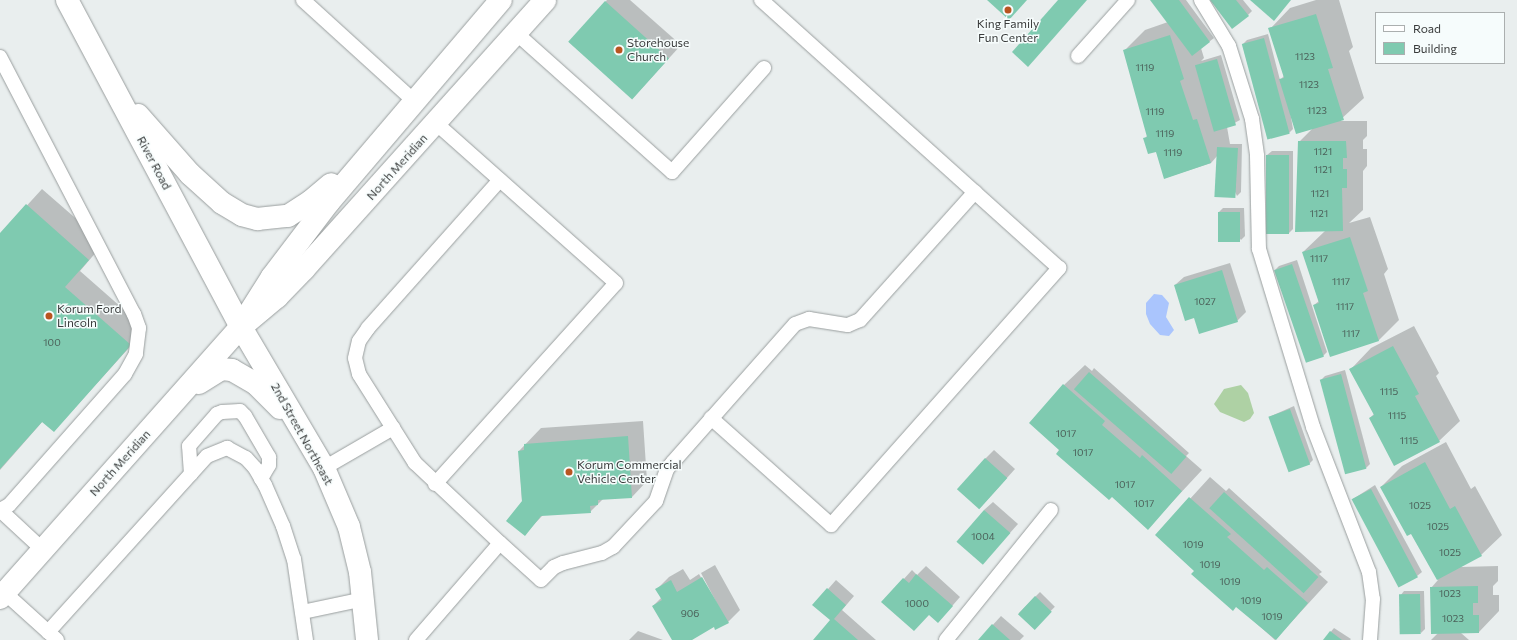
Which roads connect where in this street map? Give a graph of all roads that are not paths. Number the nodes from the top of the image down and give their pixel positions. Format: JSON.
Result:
{"nodes":[{"id":1,"x":67,"y":0,"type":"edge"},
{"id":2,"x":303,"y":0,"type":"edge"},
{"id":3,"x":501,"y":0,"type":"edge"},
{"id":4,"x":545,"y":0,"type":"edge"},
{"id":5,"x":761,"y":0,"type":"edge"},
{"id":6,"x":1128,"y":0,"type":"edge"},
{"id":7,"x":1201,"y":0,"type":"edge"},
{"id":8,"x":516,"y":33,"type":"junction"},
{"id":9,"x":1078,"y":56,"type":"dead end"},
{"id":10,"x":0,"y":57,"type":"edge"},
{"id":11,"x":764,"y":68,"type":"dead end"},
{"id":12,"x":106,"y":74,"type":"junction"},
{"id":13,"x":414,"y":100,"type":"junction"},
{"id":14,"x":436,"y":123,"type":"junction"},
{"id":15,"x":374,"y":146,"type":"junction"},
{"id":16,"x":500,"y":180,"type":"junction"},
{"id":17,"x":975,"y":192,"type":"junction"},
{"id":18,"x":241,"y":327,"type":"junction"},
{"id":19,"x":165,"y":412,"type":"junction"},
{"id":20,"x":711,"y":418,"type":"junction"},
{"id":21,"x":392,"y":428,"type":"junction"},
{"id":22,"x":313,"y":448,"type":"junction"},
{"id":23,"x":324,"y":468,"type":"junction"},
{"id":24,"x":191,"y":474,"type":"junction"},
{"id":25,"x":262,"y":479,"type":"junction"},
{"id":26,"x":435,"y":484,"type":"junction"},
{"id":27,"x":1051,"y":510,"type":"dead end"},
{"id":28,"x":500,"y":544,"type":"junction"},
{"id":29,"x":43,"y":550,"type":"junction"},
{"id":30,"x":2,"y":595,"type":"edge"},
{"id":31,"x":364,"y":599,"type":"junction"},
{"id":32,"x":303,"y":612,"type":"junction"},
{"id":33,"x":52,"y":636,"type":"edge"},
{"id":34,"x":306,"y":640,"type":"edge"},
{"id":35,"x":367,"y":640,"type":"edge"},
{"id":36,"x":416,"y":640,"type":"edge"},
{"id":37,"x":946,"y":640,"type":"edge"},
{"id":38,"x":1370,"y":640,"type":"edge"}],
"edges":[{"from":1,"to":12,"type":"main road","name":"River Road"},
{"from":2,"to":13,"type":"lane"},
{"from":3,"to":13,"type":"main road","name":"North Meridian"},
{"from":4,"to":8,"type":"main road","name":"North Meridian"},
{"from":5,"to":17,"type":"lane"},
{"from":6,"to":9,"type":"lane"},
{"from":7,"to":38,"type":"lane"},
{"from":8,"to":11,"type":"lane"},
{"from":8,"to":14,"type":"main road","name":"North Meridian"},
{"from":10,"to":29,"type":"lane"},
{"from":12,"to":15,"type":"main road"},
{"from":12,"to":18,"type":"main road","name":"River Road"},
{"from":13,"to":15,"type":"main road","name":"North Meridian"},
{"from":14,"to":16,"type":"lane"},
{"from":14,"to":18,"type":"main road","name":"North Meridian"},
{"from":15,"to":18,"type":"main road","name":"North Meridian"},
{"from":16,"to":21,"type":"lane"},
{"from":16,"to":26,"type":"lane"},
{"from":17,"to":20,"type":"lane"},
{"from":17,"to":20,"type":"lane"},
{"from":18,"to":19,"type":"main road","name":"North Meridian"},
{"from":18,"to":22,"type":"main road","name":"2nd Street Northeast"},
{"from":19,"to":22,"type":"main road"},
{"from":19,"to":29,"type":"main road","name":"North Meridian"},
{"from":20,"to":28,"type":"lane"},
{"from":21,"to":23,"type":"lane"},
{"from":21,"to":26,"type":"lane"},
{"from":22,"to":23,"type":"main road","name":"2nd Street Northeast"},
{"from":23,"to":31,"type":"main road","name":"2nd Street Northeast"},
{"from":24,"to":25,"type":"lane"},
{"from":24,"to":25,"type":"lane"},
{"from":24,"to":33,"type":"lane"},
{"from":25,"to":32,"type":"lane"},
{"from":26,"to":28,"type":"lane"},
{"from":27,"to":37,"type":"lane"},
{"from":28,"to":36,"type":"lane"},
{"from":29,"to":30,"type":"main road","name":"North Meridian"},
{"from":30,"to":33,"type":"lane"},
{"from":31,"to":32,"type":"lane"},
{"from":31,"to":35,"type":"main road","name":"2nd Street Northeast"},
{"from":32,"to":34,"type":"lane"}]}
